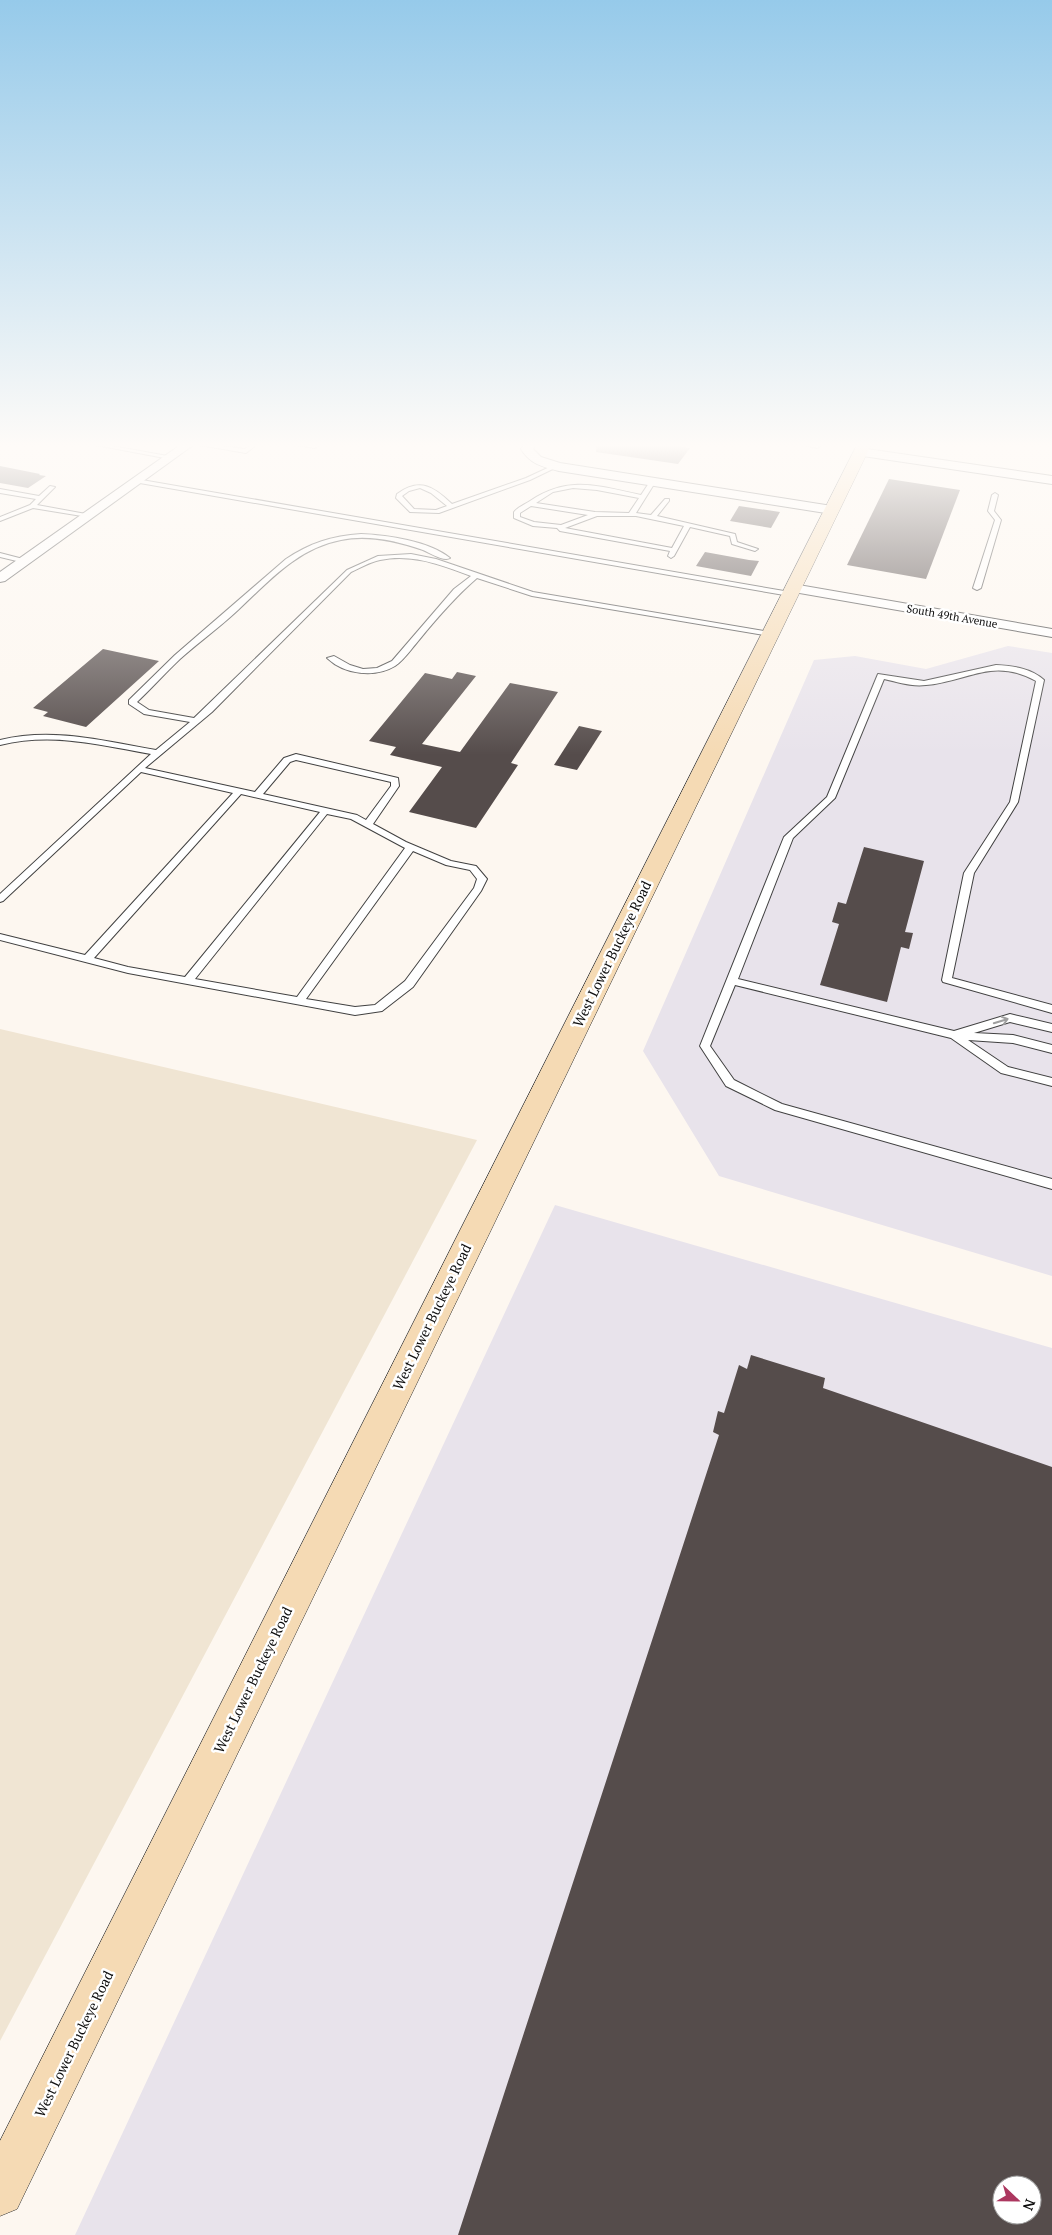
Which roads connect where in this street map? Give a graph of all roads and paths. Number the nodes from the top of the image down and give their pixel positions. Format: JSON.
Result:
{"nodes":[{"id":1,"x":43,"y":547,"type":"edge"},
{"id":2,"x":310,"y":547,"type":"edge"},
{"id":3,"x":423,"y":547,"type":"edge"},
{"id":4,"x":531,"y":547,"type":"edge"},
{"id":5,"x":642,"y":547,"type":"edge"},
{"id":6,"x":676,"y":547,"type":"edge"},
{"id":7,"x":750,"y":547,"type":"edge"},
{"id":8,"x":814,"y":547,"type":"edge"},
{"id":9,"x":990,"y":547,"type":"edge"},
{"id":10,"x":756,"y":549,"type":"dead end"},
{"id":11,"x":0,"y":555,"type":"edge"},
{"id":12,"x":25,"y":560,"type":"junction"},
{"id":13,"x":467,"y":572,"type":"junction"},
{"id":14,"x":475,"y":576,"type":"junction"},
{"id":15,"x":0,"y":578,"type":"edge"},
{"id":16,"x":977,"y":588,"type":"dead end"},
{"id":17,"x":792,"y":591,"type":"junction"},
{"id":18,"x":1052,"y":633,"type":"edge"},
{"id":19,"x":770,"y":634,"type":"junction"},
{"id":20,"x":331,"y":658,"type":"dead end"},
{"id":21,"x":196,"y":721,"type":"junction"},
{"id":22,"x":0,"y":743,"type":"edge"},
{"id":23,"x":158,"y":753,"type":"junction"},
{"id":24,"x":139,"y":769,"type":"junction"},
{"id":25,"x":238,"y":792,"type":"junction"},
{"id":26,"x":257,"y":796,"type":"junction"},
{"id":27,"x":326,"y":811,"type":"junction"},
{"id":28,"x":367,"y":825,"type":"junction"},
{"id":29,"x":411,"y":847,"type":"junction"},
{"id":30,"x":0,"y":899,"type":"edge"},
{"id":31,"x":0,"y":937,"type":"edge"},
{"id":32,"x":86,"y":959,"type":"junction"},
{"id":33,"x":188,"y":980,"type":"junction"},
{"id":34,"x":732,"y":981,"type":"junction"},
{"id":35,"x":299,"y":1001,"type":"junction"},
{"id":36,"x":1052,"y":1008,"type":"edge"},
{"id":37,"x":1052,"y":1028,"type":"edge"},
{"id":38,"x":954,"y":1035,"type":"junction"},
{"id":39,"x":1052,"y":1049,"type":"edge"},
{"id":40,"x":1052,"y":1082,"type":"edge"},
{"id":41,"x":1052,"y":1184,"type":"edge"},
{"id":42,"x":0,"y":2192,"type":"edge"}],
"edges":[{"from":1,"to":12,"type":"street"},
{"from":2,"to":21,"type":"lane"},
{"from":3,"to":13,"type":"lane"},
{"from":4,"to":17,"type":"lane"},
{"from":5,"to":6,"type":"lane"},
{"from":7,"to":10,"type":"lane"},
{"from":8,"to":17,"type":"main road","name":"West Lower Buckeye Road"},
{"from":9,"to":16,"type":"lane"},
{"from":11,"to":12,"type":"lane"},
{"from":12,"to":15,"type":"street"},
{"from":13,"to":14,"type":"lane"},
{"from":13,"to":21,"type":"lane"},
{"from":14,"to":19,"type":"lane"},
{"from":14,"to":20,"type":"lane"},
{"from":17,"to":18,"type":"street","name":"South 49th Avenue"},
{"from":17,"to":19,"type":"main road","name":"West Lower Buckeye Road"},
{"from":19,"to":42,"type":"main road","name":"West Lower Buckeye Road"},
{"from":21,"to":23,"type":"lane"},
{"from":22,"to":23,"type":"lane"},
{"from":23,"to":24,"type":"lane"},
{"from":24,"to":25,"type":"lane"},
{"from":24,"to":30,"type":"lane"},
{"from":25,"to":26,"type":"lane"},
{"from":25,"to":32,"type":"lane"},
{"from":26,"to":27,"type":"lane"},
{"from":26,"to":28,"type":"lane"},
{"from":27,"to":28,"type":"lane"},
{"from":27,"to":33,"type":"lane"},
{"from":28,"to":29,"type":"lane"},
{"from":29,"to":35,"type":"lane"},
{"from":29,"to":35,"type":"lane"},
{"from":31,"to":32,"type":"lane"},
{"from":32,"to":33,"type":"lane"},
{"from":33,"to":35,"type":"lane"},
{"from":34,"to":36,"type":"lane"},
{"from":34,"to":38,"type":"lane"},
{"from":34,"to":41,"type":"lane"},
{"from":38,"to":37,"type":"lane","one_way":true},
{"from":38,"to":39,"type":"lane"},
{"from":38,"to":40,"type":"lane"}]}
